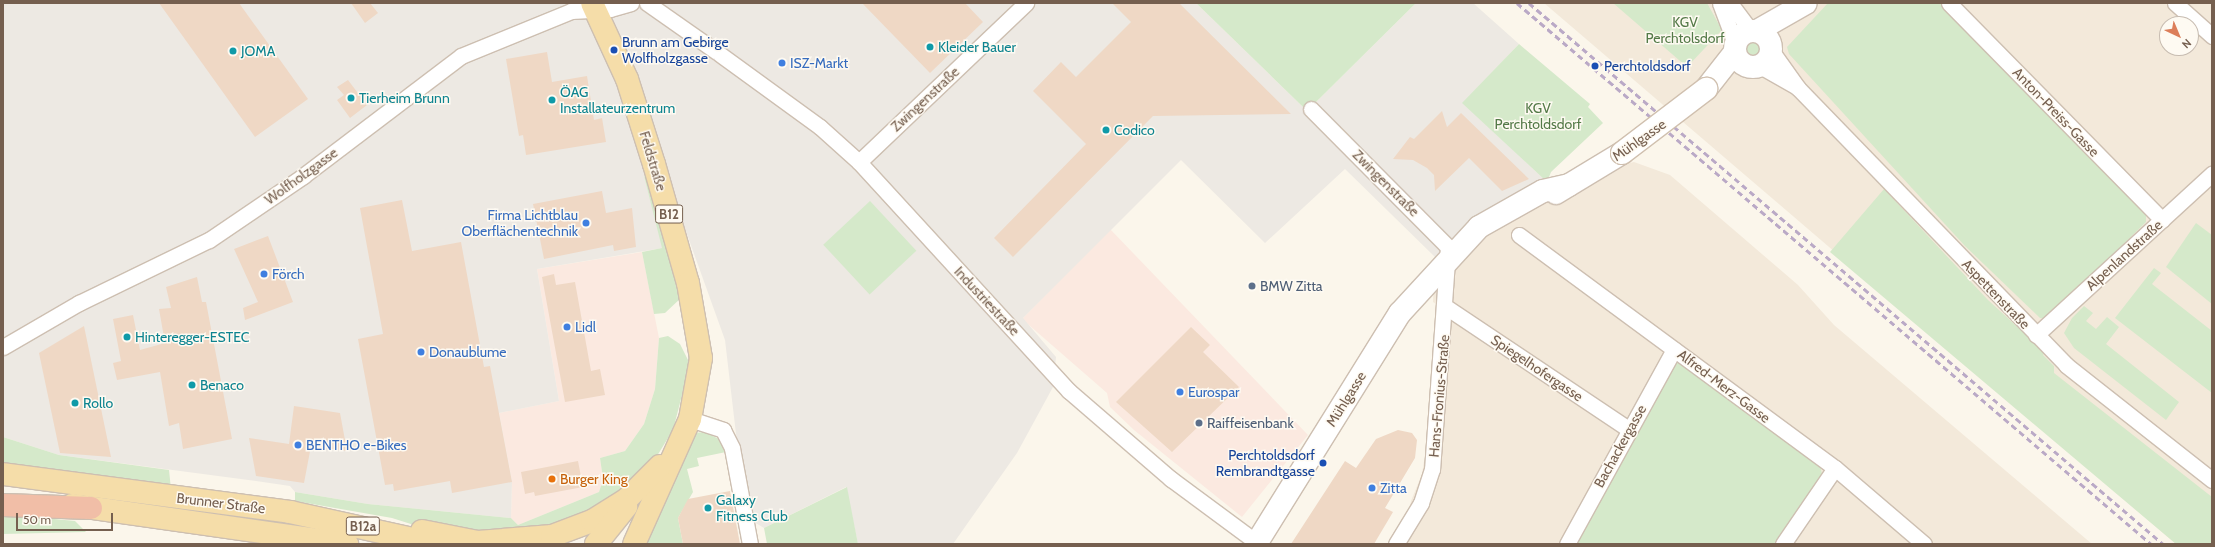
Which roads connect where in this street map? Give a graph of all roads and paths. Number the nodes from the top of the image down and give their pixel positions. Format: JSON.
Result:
{"nodes":[{"id":1,"x":631,"y":3,"type":"edge"},
{"id":2,"x":647,"y":3,"type":"edge"},
{"id":3,"x":1026,"y":3,"type":"edge"},
{"id":4,"x":1720,"y":3,"type":"edge"},
{"id":5,"x":1730,"y":3,"type":"edge"},
{"id":6,"x":1807,"y":3,"type":"edge"},
{"id":7,"x":1949,"y":3,"type":"edge"},
{"id":8,"x":2175,"y":3,"type":"edge"},
{"id":9,"x":594,"y":6,"type":"edge"},
{"id":10,"x":2212,"y":36,"type":"edge"},
{"id":11,"x":1753,"y":48,"type":"junction"},
{"id":12,"x":1311,"y":109,"type":"dead end"},
{"id":13,"x":858,"y":162,"type":"junction"},
{"id":14,"x":2212,"y":174,"type":"edge"},
{"id":15,"x":2162,"y":220,"type":"junction"},
{"id":16,"x":1519,"y":235,"type":"dead end"},
{"id":17,"x":1448,"y":263,"type":"junction"},
{"id":18,"x":1446,"y":307,"type":"junction"},
{"id":19,"x":2036,"y":335,"type":"junction"},
{"id":20,"x":3,"y":347,"type":"edge"},
{"id":21,"x":1674,"y":349,"type":"junction"},
{"id":22,"x":690,"y":419,"type":"junction"},
{"id":23,"x":1628,"y":429,"type":"junction"},
{"id":24,"x":665,"y":467,"type":"junction"},
{"id":25,"x":1835,"y":468,"type":"junction"},
{"id":26,"x":3,"y":474,"type":"edge"},
{"id":27,"x":2212,"y":480,"type":"edge"},
{"id":28,"x":3,"y":496,"type":"edge"},
{"id":29,"x":3,"y":505,"type":"edge"},
{"id":30,"x":91,"y":508,"type":"junction"},
{"id":31,"x":290,"y":512,"type":"junction"},
{"id":32,"x":347,"y":544,"type":"edge"},
{"id":33,"x":436,"y":544,"type":"edge"},
{"id":34,"x":596,"y":544,"type":"edge"},
{"id":35,"x":618,"y":544,"type":"edge"},
{"id":36,"x":634,"y":544,"type":"edge"},
{"id":37,"x":750,"y":544,"type":"edge"},
{"id":38,"x":1257,"y":544,"type":"edge"},
{"id":39,"x":1396,"y":544,"type":"edge"},
{"id":40,"x":1567,"y":544,"type":"edge"},
{"id":41,"x":1783,"y":544,"type":"edge"},
{"id":42,"x":1924,"y":544,"type":"edge"}],
"edges":[{"from":1,"to":9,"type":"street"},
{"from":2,"to":13,"type":"street","name":"Industriestraße"},
{"from":3,"to":13,"type":"street","name":"Zwingenstraße"},
{"from":4,"to":11,"type":"street"},
{"from":5,"to":11,"type":"street"},
{"from":6,"to":11,"type":"street","name":"Mühlgasse"},
{"from":7,"to":15,"type":"street","name":"Anton-Preiss-Gasse"},
{"from":8,"to":10,"type":"street"},
{"from":9,"to":20,"type":"street","name":"Wolfholzgasse"},
{"from":9,"to":22,"type":"main road","name":"Feldstraße","number":"B12"},
{"from":11,"to":17,"type":"street","name":"Mühlgasse","bridge":true},
{"from":11,"to":19,"type":"street","name":"Aspettenstraße"},
{"from":12,"to":17,"type":"street","name":"Zwingenstraße"},
{"from":13,"to":38,"type":"street","name":"Industriestraße"},
{"from":14,"to":15,"type":"street","name":"Alpenlandstraße"},
{"from":15,"to":19,"type":"street","name":"Alpenlandstraße"},
{"from":16,"to":21,"type":"street","name":"Alfred-Merz-Gasse"},
{"from":17,"to":18,"type":"street","name":"Hans-Fronius-Straße"},
{"from":17,"to":38,"type":"street","name":"Mühlgasse"},
{"from":18,"to":23,"type":"street","name":"Spiegelhofergasse"},
{"from":18,"to":39,"type":"street","name":"Hans-Fronius-Straße"},
{"from":19,"to":27,"type":"street","name":"Aspettenstraße"},
{"from":21,"to":23,"type":"street","name":"Bachackergasse"},
{"from":21,"to":25,"type":"street","name":"Alfred-Merz-Gasse"},
{"from":22,"to":24,"type":"main road","name":"Feldstraße"},
{"from":22,"to":37,"type":"street"},
{"from":23,"to":40,"type":"street","name":"Bachackergasse"},
{"from":24,"to":31,"type":"main road","number":"B12a"},
{"from":24,"to":34,"type":"main road"},
{"from":24,"to":35,"type":"main road"},
{"from":24,"to":36,"type":"main road"},
{"from":25,"to":41,"type":"street"},
{"from":25,"to":42,"type":"street","name":"Alfred-Merz-Gasse"},
{"from":26,"to":31,"type":"main road","name":"Brunner Straße","number":"B12a"},
{"from":28,"to":30,"type":"main road","name":"Brunner Straße","number":"B12a"},
{"from":29,"to":30,"type":"highway"},
{"from":30,"to":32,"type":"main road","name":"Brunner Straße","number":"B12a"},
{"from":31,"to":33,"type":"main road","name":"Brunner Straße","number":"B12a"}]}
